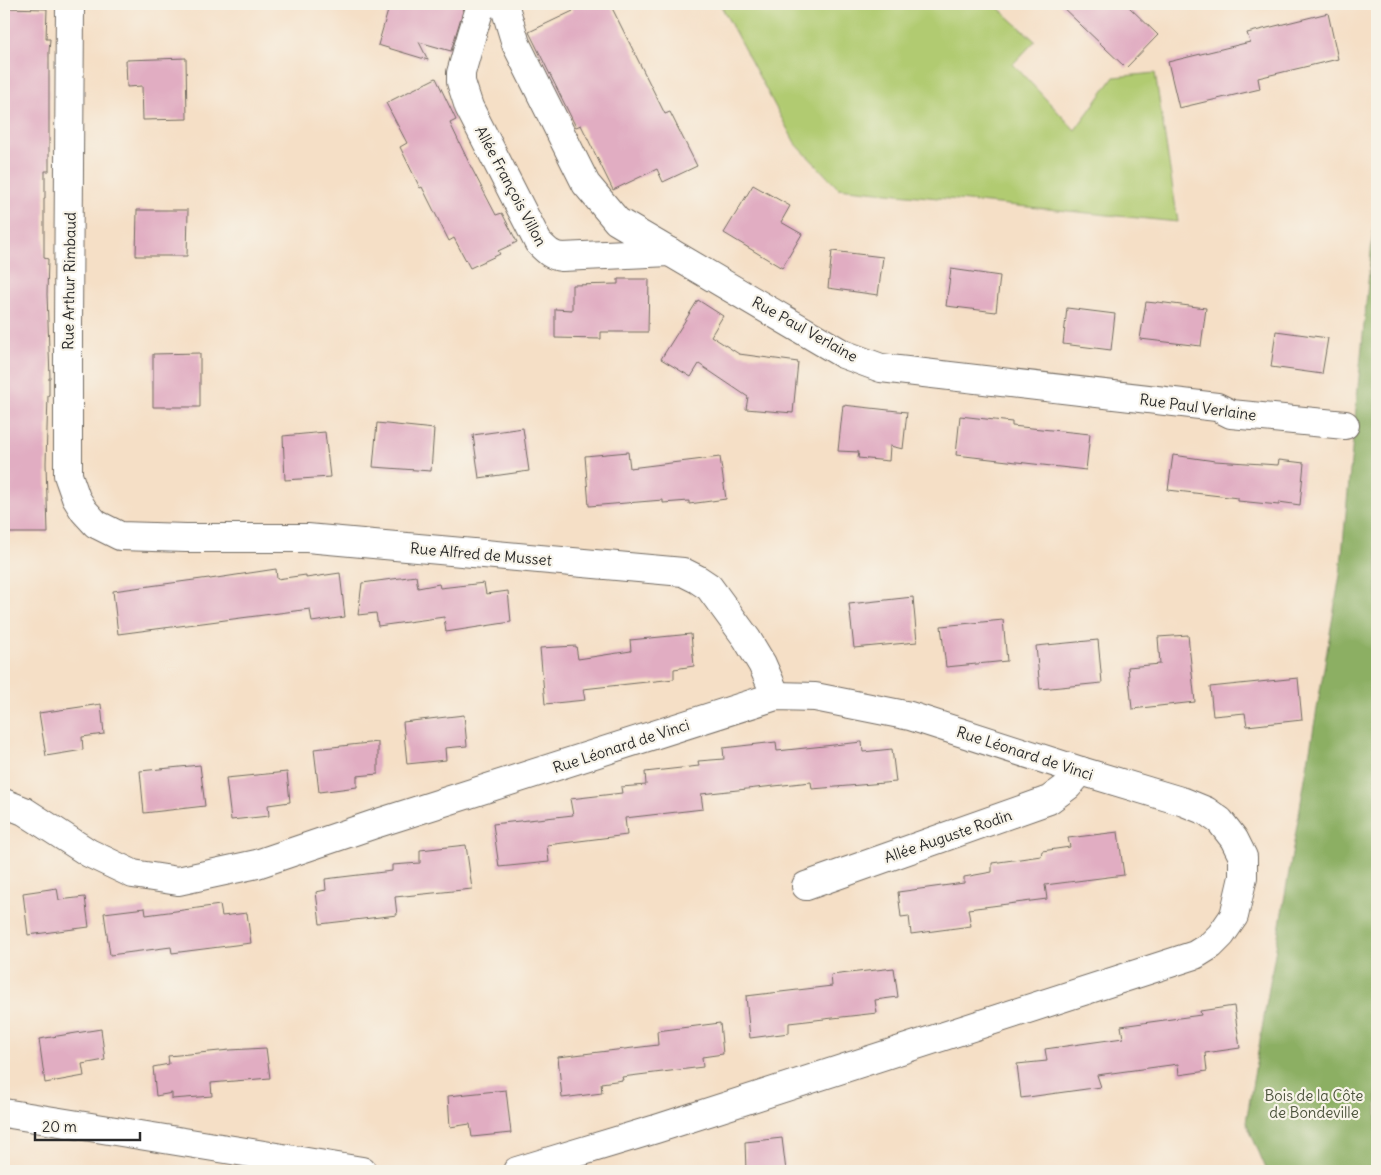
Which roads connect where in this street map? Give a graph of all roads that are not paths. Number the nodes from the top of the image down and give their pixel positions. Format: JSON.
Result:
{"nodes":[{"id":1,"x":70,"y":4,"type":"edge"},
{"id":2,"x":486,"y":4,"type":"edge"},
{"id":3,"x":504,"y":4,"type":"edge"},
{"id":4,"x":670,"y":252,"type":"junction"},
{"id":5,"x":1345,"y":425,"type":"dead end"},
{"id":6,"x":120,"y":536,"type":"joint"},
{"id":7,"x":776,"y":696,"type":"junction"},
{"id":8,"x":1081,"y":772,"type":"junction"},
{"id":9,"x":4,"y":803,"type":"edge"},
{"id":10,"x":806,"y":886,"type":"dead end"},
{"id":11,"x":4,"y":1113,"type":"edge"},
{"id":12,"x":362,"y":1171,"type":"edge"},
{"id":13,"x":518,"y":1171,"type":"edge"}],
"edges":[{"from":1,"to":6,"type":"street","name":"Rue Arthur Rimbaud"},
{"from":2,"to":4,"type":"street","name":"Allée François Villon"},
{"from":3,"to":4,"type":"street","name":"Rue Paul Verlaine"},
{"from":4,"to":5,"type":"street","name":"Rue Paul Verlaine"},
{"from":6,"to":7,"type":"street","name":"Rue Alfred de Musset"},
{"from":7,"to":8,"type":"street","name":"Rue Léonard de Vinci"},
{"from":7,"to":9,"type":"street","name":"Rue Léonard de Vinci"},
{"from":8,"to":10,"type":"street","name":"Allée Auguste Rodin"},
{"from":8,"to":13,"type":"street","name":"Rue Léonard de Vinci"},
{"from":11,"to":12,"type":"street"}]}
